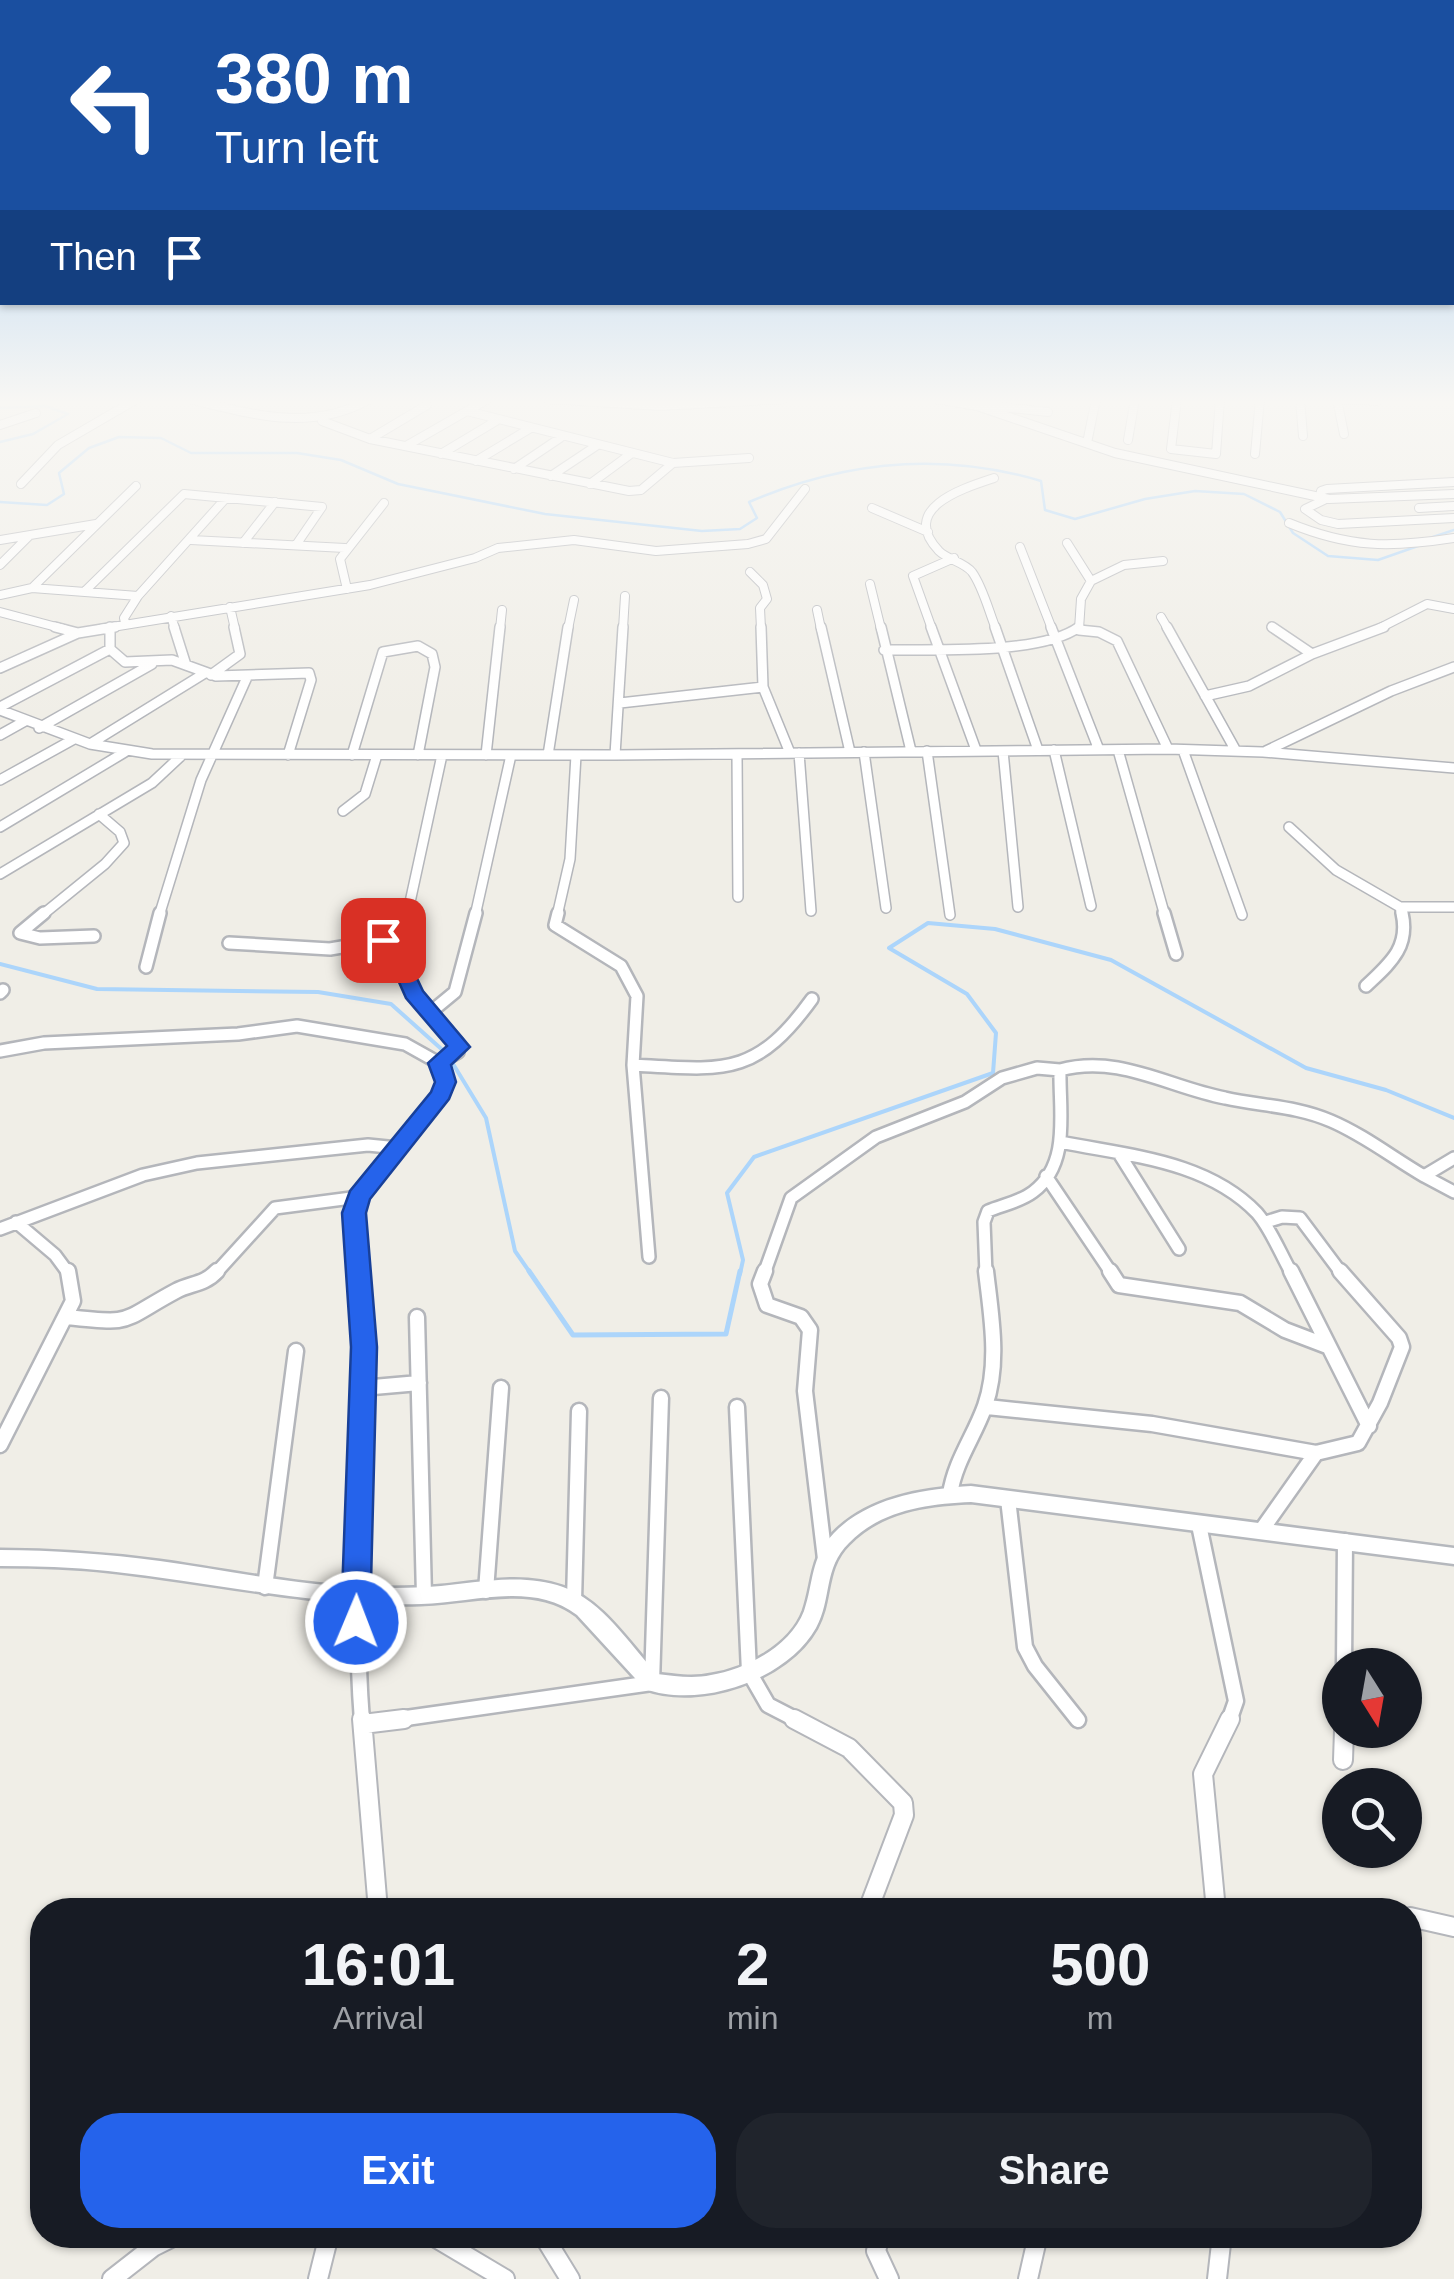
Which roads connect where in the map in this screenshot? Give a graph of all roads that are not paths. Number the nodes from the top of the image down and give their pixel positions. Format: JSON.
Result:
{"nodes":[{"id":1,"x":116,"y":505,"type":"edge"},
{"id":2,"x":170,"y":505,"type":"edge"},
{"id":3,"x":220,"y":505,"type":"edge"},
{"id":4,"x":272,"y":505,"type":"edge"},
{"id":5,"x":307,"y":505,"type":"edge"},
{"id":6,"x":382,"y":505,"type":"edge"},
{"id":7,"x":792,"y":505,"type":"edge"},
{"id":8,"x":934,"y":505,"type":"edge"},
{"id":9,"x":1309,"y":505,"type":"edge"},
{"id":10,"x":1454,"y":506,"type":"edge"},
{"id":11,"x":872,"y":508,"type":"dead end"},
{"id":12,"x":1418,"y":508,"type":"dead end"},
{"id":13,"x":1454,"y":518,"type":"edge"},
{"id":14,"x":1289,"y":523,"type":"dead end"},
{"id":15,"x":96,"y":524,"type":"junction"},
{"id":16,"x":928,"y":532,"type":"junction"},
{"id":17,"x":29,"y":536,"type":"junction"},
{"id":18,"x":1454,"y":538,"type":"edge"},
{"id":19,"x":0,"y":540,"type":"edge"},
{"id":20,"x":190,"y":540,"type":"junction"},
{"id":21,"x":1067,"y":542,"type":"dead end"},
{"id":22,"x":242,"y":543,"type":"junction"},
{"id":23,"x":296,"y":546,"type":"junction"},
{"id":24,"x":1020,"y":547,"type":"dead end"},
{"id":25,"x":345,"y":548,"type":"junction"},
{"id":26,"x":954,"y":558,"type":"junction"},
{"id":27,"x":1163,"y":561,"type":"dead end"},
{"id":28,"x":0,"y":565,"type":"edge"},
{"id":29,"x":750,"y":572,"type":"dead end"},
{"id":30,"x":1091,"y":581,"type":"junction"},
{"id":31,"x":870,"y":584,"type":"dead end"},
{"id":32,"x":32,"y":588,"type":"junction"},
{"id":33,"x":347,"y":589,"type":"junction"},
{"id":34,"x":85,"y":591,"type":"junction"},
{"id":35,"x":0,"y":595,"type":"edge"},
{"id":36,"x":138,"y":596,"type":"junction"},
{"id":37,"x":625,"y":596,"type":"dead end"},
{"id":38,"x":574,"y":600,"type":"dead end"},
{"id":39,"x":230,"y":607,"type":"junction"},
{"id":40,"x":1454,"y":609,"type":"edge"},
{"id":41,"x":502,"y":610,"type":"dead end"},
{"id":42,"x":817,"y":610,"type":"dead end"},
{"id":43,"x":0,"y":612,"type":"edge"},
{"id":44,"x":171,"y":616,"type":"junction"},
{"id":45,"x":1161,"y":617,"type":"dead end"},
{"id":46,"x":125,"y":623,"type":"junction"},
{"id":47,"x":110,"y":626,"type":"junction"},
{"id":48,"x":1272,"y":626,"type":"dead end"},
{"id":49,"x":1079,"y":630,"type":"junction"},
{"id":50,"x":78,"y":632,"type":"junction"},
{"id":51,"x":1056,"y":634,"type":"junction"},
{"id":52,"x":1004,"y":647,"type":"junction"},
{"id":53,"x":942,"y":648,"type":"junction"},
{"id":54,"x":110,"y":649,"type":"junction"},
{"id":55,"x":884,"y":650,"type":"junction"},
{"id":56,"x":1312,"y":654,"type":"junction"},
{"id":57,"x":156,"y":662,"type":"junction"},
{"id":58,"x":186,"y":665,"type":"junction"},
{"id":59,"x":1454,"y":667,"type":"edge"},
{"id":60,"x":0,"y":668,"type":"edge"},
{"id":61,"x":208,"y":674,"type":"junction"},
{"id":62,"x":248,"y":675,"type":"junction"},
{"id":63,"x":763,"y":687,"type":"junction"},
{"id":64,"x":1205,"y":696,"type":"junction"},
{"id":65,"x":620,"y":703,"type":"junction"},
{"id":66,"x":0,"y":708,"type":"edge"},
{"id":67,"x":25,"y":722,"type":"junction"},
{"id":68,"x":40,"y":728,"type":"junction"},
{"id":69,"x":0,"y":736,"type":"edge"},
{"id":70,"x":74,"y":739,"type":"junction"},
{"id":71,"x":90,"y":744,"type":"junction"},
{"id":72,"x":976,"y":750,"type":"junction"},
{"id":73,"x":1003,"y":750,"type":"junction"},
{"id":74,"x":1038,"y":750,"type":"junction"},
{"id":75,"x":1054,"y":750,"type":"junction"},
{"id":76,"x":1099,"y":750,"type":"junction"},
{"id":77,"x":1118,"y":750,"type":"junction"},
{"id":78,"x":1168,"y":750,"type":"junction"},
{"id":79,"x":1183,"y":750,"type":"junction"},
{"id":80,"x":1236,"y":750,"type":"junction"},
{"id":81,"x":910,"y":751,"type":"junction"},
{"id":82,"x":927,"y":751,"type":"junction"},
{"id":83,"x":125,"y":752,"type":"junction"},
{"id":84,"x":850,"y":752,"type":"junction"},
{"id":85,"x":864,"y":752,"type":"junction"},
{"id":86,"x":1264,"y":752,"type":"junction"},
{"id":87,"x":795,"y":753,"type":"junction"},
{"id":88,"x":418,"y":754,"type":"junction"},
{"id":89,"x":486,"y":754,"type":"junction"},
{"id":90,"x":548,"y":754,"type":"junction"},
{"id":91,"x":737,"y":754,"type":"junction"},
{"id":92,"x":182,"y":755,"type":"junction"},
{"id":93,"x":213,"y":755,"type":"junction"},
{"id":94,"x":288,"y":755,"type":"junction"},
{"id":95,"x":352,"y":755,"type":"junction"},
{"id":96,"x":377,"y":755,"type":"junction"},
{"id":97,"x":442,"y":755,"type":"junction"},
{"id":98,"x":511,"y":755,"type":"junction"},
{"id":99,"x":576,"y":755,"type":"junction"},
{"id":100,"x":616,"y":755,"type":"junction"},
{"id":101,"x":1454,"y":768,"type":"edge"},
{"id":102,"x":0,"y":780,"type":"edge"},
{"id":103,"x":342,"y":811,"type":"dead end"},
{"id":104,"x":98,"y":814,"type":"junction"},
{"id":105,"x":1289,"y":826,"type":"dead end"},
{"id":106,"x":0,"y":827,"type":"edge"},
{"id":107,"x":0,"y":874,"type":"edge"},
{"id":108,"x":738,"y":897,"type":"dead end"},
{"id":109,"x":1091,"y":906,"type":"dead end"},
{"id":110,"x":1018,"y":907,"type":"dead end"},
{"id":111,"x":1400,"y":907,"type":"junction"},
{"id":112,"x":886,"y":908,"type":"dead end"},
{"id":113,"x":1454,"y":908,"type":"edge"},
{"id":114,"x":811,"y":911,"type":"dead end"},
{"id":115,"x":950,"y":914,"type":"dead end"},
{"id":116,"x":1242,"y":914,"type":"dead end"},
{"id":117,"x":94,"y":936,"type":"dead end"},
{"id":118,"x":228,"y":944,"type":"dead end"},
{"id":119,"x":396,"y":953,"type":"junction"},
{"id":120,"x":1176,"y":954,"type":"dead end"},
{"id":121,"x":146,"y":967,"type":"dead end"},
{"id":122,"x":1366,"y":986,"type":"dead end"},
{"id":123,"x":812,"y":1000,"type":"dead end"},
{"id":124,"x":432,"y":1011,"type":"junction"},
{"id":125,"x":0,"y":1051,"type":"edge"},
{"id":126,"x":439,"y":1063,"type":"junction"},
{"id":127,"x":633,"y":1065,"type":"junction"},
{"id":128,"x":1060,"y":1070,"type":"junction"},
{"id":129,"x":1061,"y":1142,"type":"junction"},
{"id":130,"x":398,"y":1148,"type":"junction"},
{"id":131,"x":1120,"y":1154,"type":"junction"},
{"id":132,"x":1454,"y":1158,"type":"edge"},
{"id":133,"x":1046,"y":1176,"type":"junction"},
{"id":134,"x":1424,"y":1176,"type":"junction"},
{"id":135,"x":1454,"y":1192,"type":"edge"},
{"id":136,"x":359,"y":1196,"type":"junction"},
{"id":137,"x":16,"y":1222,"type":"junction"},
{"id":138,"x":1266,"y":1222,"type":"junction"},
{"id":139,"x":0,"y":1228,"type":"edge"},
{"id":140,"x":1179,"y":1249,"type":"dead end"},
{"id":141,"x":649,"y":1257,"type":"dead end"},
{"id":142,"x":67,"y":1316,"type":"junction"},
{"id":143,"x":417,"y":1318,"type":"dead end"},
{"id":144,"x":1328,"y":1346,"type":"junction"},
{"id":145,"x":296,"y":1352,"type":"dead end"},
{"id":146,"x":419,"y":1383,"type":"junction"},
{"id":147,"x":362,"y":1388,"type":"junction"},
{"id":148,"x":501,"y":1388,"type":"dead end"},
{"id":149,"x":661,"y":1398,"type":"dead end"},
{"id":150,"x":737,"y":1407,"type":"dead end"},
{"id":151,"x":987,"y":1407,"type":"junction"},
{"id":152,"x":579,"y":1411,"type":"dead end"},
{"id":153,"x":1369,"y":1426,"type":"junction"},
{"id":154,"x":0,"y":1445,"type":"edge"},
{"id":155,"x":1316,"y":1453,"type":"junction"},
{"id":156,"x":950,"y":1494,"type":"junction"},
{"id":157,"x":1008,"y":1499,"type":"junction"},
{"id":158,"x":1198,"y":1525,"type":"junction"},
{"id":159,"x":1263,"y":1528,"type":"junction"},
{"id":160,"x":1346,"y":1541,"type":"junction"},
{"id":161,"x":1454,"y":1556,"type":"edge"},
{"id":162,"x":0,"y":1558,"type":"edge"},
{"id":163,"x":825,"y":1559,"type":"junction"},
{"id":164,"x":266,"y":1587,"type":"junction"},
{"id":165,"x":486,"y":1592,"type":"junction"},
{"id":166,"x":356,"y":1596,"type":"junction"},
{"id":167,"x":424,"y":1596,"type":"junction"},
{"id":168,"x":574,"y":1601,"type":"junction"},
{"id":169,"x":1344,"y":1648,"type":"edge"},
{"id":170,"x":749,"y":1672,"type":"junction"},
{"id":171,"x":652,"y":1683,"type":"junction"},
{"id":172,"x":1078,"y":1720,"type":"dead end"},
{"id":173,"x":362,"y":1724,"type":"junction"},
{"id":174,"x":1343,"y":1748,"type":"edge"},
{"id":175,"x":1343,"y":1760,"type":"dead end"},
{"id":176,"x":377,"y":1898,"type":"edge"},
{"id":177,"x":873,"y":1898,"type":"edge"},
{"id":178,"x":1215,"y":1898,"type":"edge"},
{"id":179,"x":1422,"y":1920,"type":"edge"},
{"id":180,"x":1454,"y":1927,"type":"edge"},
{"id":181,"x":152,"y":2248,"type":"edge"},
{"id":182,"x":326,"y":2248,"type":"edge"},
{"id":183,"x":453,"y":2248,"type":"edge"},
{"id":184,"x":551,"y":2248,"type":"edge"},
{"id":185,"x":877,"y":2248,"type":"edge"},
{"id":186,"x":1035,"y":2248,"type":"edge"},
{"id":187,"x":1221,"y":2248,"type":"edge"},
{"id":188,"x":112,"y":2279,"type":"edge"},
{"id":189,"x":318,"y":2279,"type":"edge"},
{"id":190,"x":505,"y":2279,"type":"edge"},
{"id":191,"x":570,"y":2279,"type":"edge"},
{"id":192,"x":889,"y":2279,"type":"edge"},
{"id":193,"x":1028,"y":2279,"type":"edge"},
{"id":194,"x":1217,"y":2279,"type":"edge"}],
"edges":[{"from":1,"to":15,"type":"street"},
{"from":2,"to":34,"type":"street"},
{"from":3,"to":20,"type":"street"},
{"from":4,"to":22,"type":"street"},
{"from":5,"to":23,"type":"street"},
{"from":6,"to":25,"type":"street"},
{"from":7,"to":33,"type":"street"},
{"from":8,"to":16,"type":"street"},
{"from":9,"to":13,"type":"street"},
{"from":10,"to":12,"type":"street"},
{"from":11,"to":16,"type":"street"},
{"from":14,"to":18,"type":"street"},
{"from":15,"to":17,"type":"street"},
{"from":15,"to":32,"type":"street"},
{"from":16,"to":26,"type":"street"},
{"from":17,"to":19,"type":"street"},
{"from":17,"to":28,"type":"street"},
{"from":20,"to":22,"type":"street"},
{"from":20,"to":36,"type":"street"},
{"from":21,"to":30,"type":"street"},
{"from":22,"to":23,"type":"street"},
{"from":23,"to":25,"type":"street"},
{"from":24,"to":51,"type":"street"},
{"from":25,"to":33,"type":"street"},
{"from":26,"to":52,"type":"street"},
{"from":26,"to":53,"type":"street"},
{"from":27,"to":30,"type":"street"},
{"from":29,"to":63,"type":"street"},
{"from":30,"to":49,"type":"street"},
{"from":31,"to":55,"type":"street"},
{"from":32,"to":34,"type":"street"},
{"from":32,"to":35,"type":"street"},
{"from":33,"to":39,"type":"street"},
{"from":34,"to":36,"type":"street"},
{"from":36,"to":46,"type":"street"},
{"from":37,"to":65,"type":"street"},
{"from":38,"to":90,"type":"street"},
{"from":39,"to":44,"type":"street"},
{"from":39,"to":61,"type":"street"},
{"from":40,"to":56,"type":"street"},
{"from":41,"to":89,"type":"street"},
{"from":42,"to":84,"type":"street"},
{"from":43,"to":50,"type":"street"},
{"from":44,"to":46,"type":"street"},
{"from":44,"to":58,"type":"street"},
{"from":45,"to":64,"type":"street"},
{"from":46,"to":47,"type":"street"},
{"from":47,"to":50,"type":"street"},
{"from":47,"to":54,"type":"street"},
{"from":48,"to":56,"type":"street"},
{"from":49,"to":51,"type":"street"},
{"from":49,"to":78,"type":"street"},
{"from":50,"to":60,"type":"street"},
{"from":51,"to":52,"type":"street"},
{"from":51,"to":76,"type":"street"},
{"from":52,"to":53,"type":"street"},
{"from":52,"to":74,"type":"street"},
{"from":53,"to":55,"type":"street"},
{"from":53,"to":72,"type":"street"},
{"from":54,"to":57,"type":"street"},
{"from":54,"to":66,"type":"street"},
{"from":55,"to":81,"type":"street"},
{"from":56,"to":64,"type":"street"},
{"from":57,"to":58,"type":"street"},
{"from":57,"to":68,"type":"street"},
{"from":58,"to":61,"type":"street"},
{"from":59,"to":86,"type":"street"},
{"from":61,"to":62,"type":"street"},
{"from":61,"to":71,"type":"street"},
{"from":62,"to":93,"type":"street"},
{"from":62,"to":94,"type":"street"},
{"from":63,"to":65,"type":"street"},
{"from":63,"to":87,"type":"street"},
{"from":64,"to":80,"type":"street"},
{"from":65,"to":100,"type":"street"},
{"from":66,"to":67,"type":"street"},
{"from":67,"to":68,"type":"street"},
{"from":67,"to":69,"type":"street"},
{"from":68,"to":70,"type":"street"},
{"from":70,"to":71,"type":"street"},
{"from":70,"to":102,"type":"street"},
{"from":71,"to":83,"type":"street"},
{"from":72,"to":73,"type":"street"},
{"from":72,"to":82,"type":"street"},
{"from":73,"to":74,"type":"street"},
{"from":73,"to":110,"type":"street"},
{"from":74,"to":75,"type":"street"},
{"from":75,"to":76,"type":"street"},
{"from":75,"to":109,"type":"street"},
{"from":76,"to":77,"type":"street"},
{"from":77,"to":78,"type":"street"},
{"from":77,"to":120,"type":"street"},
{"from":78,"to":79,"type":"street"},
{"from":79,"to":80,"type":"street"},
{"from":79,"to":116,"type":"street"},
{"from":80,"to":86,"type":"street"},
{"from":81,"to":82,"type":"street"},
{"from":81,"to":85,"type":"street"},
{"from":82,"to":115,"type":"street"},
{"from":83,"to":92,"type":"street"},
{"from":83,"to":106,"type":"street"},
{"from":84,"to":85,"type":"street"},
{"from":84,"to":87,"type":"street"},
{"from":85,"to":112,"type":"street"},
{"from":86,"to":101,"type":"street"},
{"from":87,"to":91,"type":"street"},
{"from":87,"to":114,"type":"street"},
{"from":88,"to":95,"type":"street"},
{"from":88,"to":96,"type":"street"},
{"from":88,"to":97,"type":"street"},
{"from":89,"to":97,"type":"street"},
{"from":89,"to":98,"type":"street"},
{"from":90,"to":98,"type":"street"},
{"from":90,"to":99,"type":"street"},
{"from":91,"to":100,"type":"street"},
{"from":91,"to":108,"type":"street"},
{"from":92,"to":93,"type":"street"},
{"from":92,"to":104,"type":"street"},
{"from":93,"to":94,"type":"street"},
{"from":93,"to":121,"type":"street"},
{"from":94,"to":95,"type":"street"},
{"from":95,"to":96,"type":"street"},
{"from":96,"to":103,"type":"street"},
{"from":97,"to":119,"type":"street"},
{"from":98,"to":124,"type":"street"},
{"from":99,"to":100,"type":"street"},
{"from":99,"to":127,"type":"street"},
{"from":104,"to":107,"type":"street"},
{"from":104,"to":117,"type":"street"},
{"from":105,"to":111,"type":"street"},
{"from":111,"to":113,"type":"street"},
{"from":111,"to":122,"type":"street"},
{"from":118,"to":119,"type":"street"},
{"from":119,"to":124,"type":"street"},
{"from":123,"to":127,"type":"street"},
{"from":124,"to":126,"type":"street"},
{"from":125,"to":126,"type":"street"},
{"from":126,"to":130,"type":"street"},
{"from":127,"to":141,"type":"street"},
{"from":128,"to":129,"type":"street"},
{"from":128,"to":134,"type":"street"},
{"from":128,"to":163,"type":"street"},
{"from":129,"to":131,"type":"street"},
{"from":129,"to":133,"type":"street"},
{"from":130,"to":136,"type":"street"},
{"from":130,"to":137,"type":"street"},
{"from":131,"to":138,"type":"street"},
{"from":131,"to":140,"type":"street"},
{"from":132,"to":134,"type":"street"},
{"from":133,"to":144,"type":"street"},
{"from":133,"to":151,"type":"street"},
{"from":134,"to":135,"type":"street"},
{"from":136,"to":142,"type":"street"},
{"from":136,"to":147,"type":"street"},
{"from":137,"to":139,"type":"street"},
{"from":137,"to":142,"type":"street"},
{"from":138,"to":144,"type":"street"},
{"from":138,"to":153,"type":"street"},
{"from":142,"to":154,"type":"street"},
{"from":143,"to":146,"type":"street"},
{"from":144,"to":153,"type":"street"},
{"from":145,"to":164,"type":"street"},
{"from":146,"to":147,"type":"street"},
{"from":146,"to":167,"type":"street"},
{"from":147,"to":166,"type":"street"},
{"from":148,"to":165,"type":"street"},
{"from":149,"to":171,"type":"street"},
{"from":150,"to":170,"type":"street"},
{"from":151,"to":155,"type":"street"},
{"from":151,"to":156,"type":"street"},
{"from":152,"to":168,"type":"street"},
{"from":153,"to":155,"type":"street"},
{"from":155,"to":159,"type":"street"},
{"from":156,"to":157,"type":"street"},
{"from":156,"to":163,"type":"street"},
{"from":157,"to":158,"type":"street"},
{"from":157,"to":172,"type":"street"},
{"from":158,"to":159,"type":"street"},
{"from":158,"to":178,"type":"street"},
{"from":159,"to":160,"type":"street"},
{"from":160,"to":161,"type":"street"},
{"from":160,"to":169,"type":"street"},
{"from":162,"to":164,"type":"street"},
{"from":163,"to":170,"type":"street"},
{"from":164,"to":166,"type":"street"},
{"from":165,"to":167,"type":"street"},
{"from":165,"to":168,"type":"street"},
{"from":166,"to":167,"type":"street"},
{"from":166,"to":173,"type":"street"},
{"from":168,"to":171,"type":"street"},
{"from":170,"to":171,"type":"street"},
{"from":170,"to":177,"type":"street"},
{"from":171,"to":173,"type":"street"},
{"from":173,"to":176,"type":"street"},
{"from":174,"to":175,"type":"street"},
{"from":179,"to":180,"type":"street"},
{"from":181,"to":188,"type":"street"},
{"from":182,"to":189,"type":"street"},
{"from":183,"to":190,"type":"street"},
{"from":184,"to":191,"type":"street"},
{"from":185,"to":192,"type":"street"},
{"from":186,"to":193,"type":"street"},
{"from":187,"to":194,"type":"street"}]}
